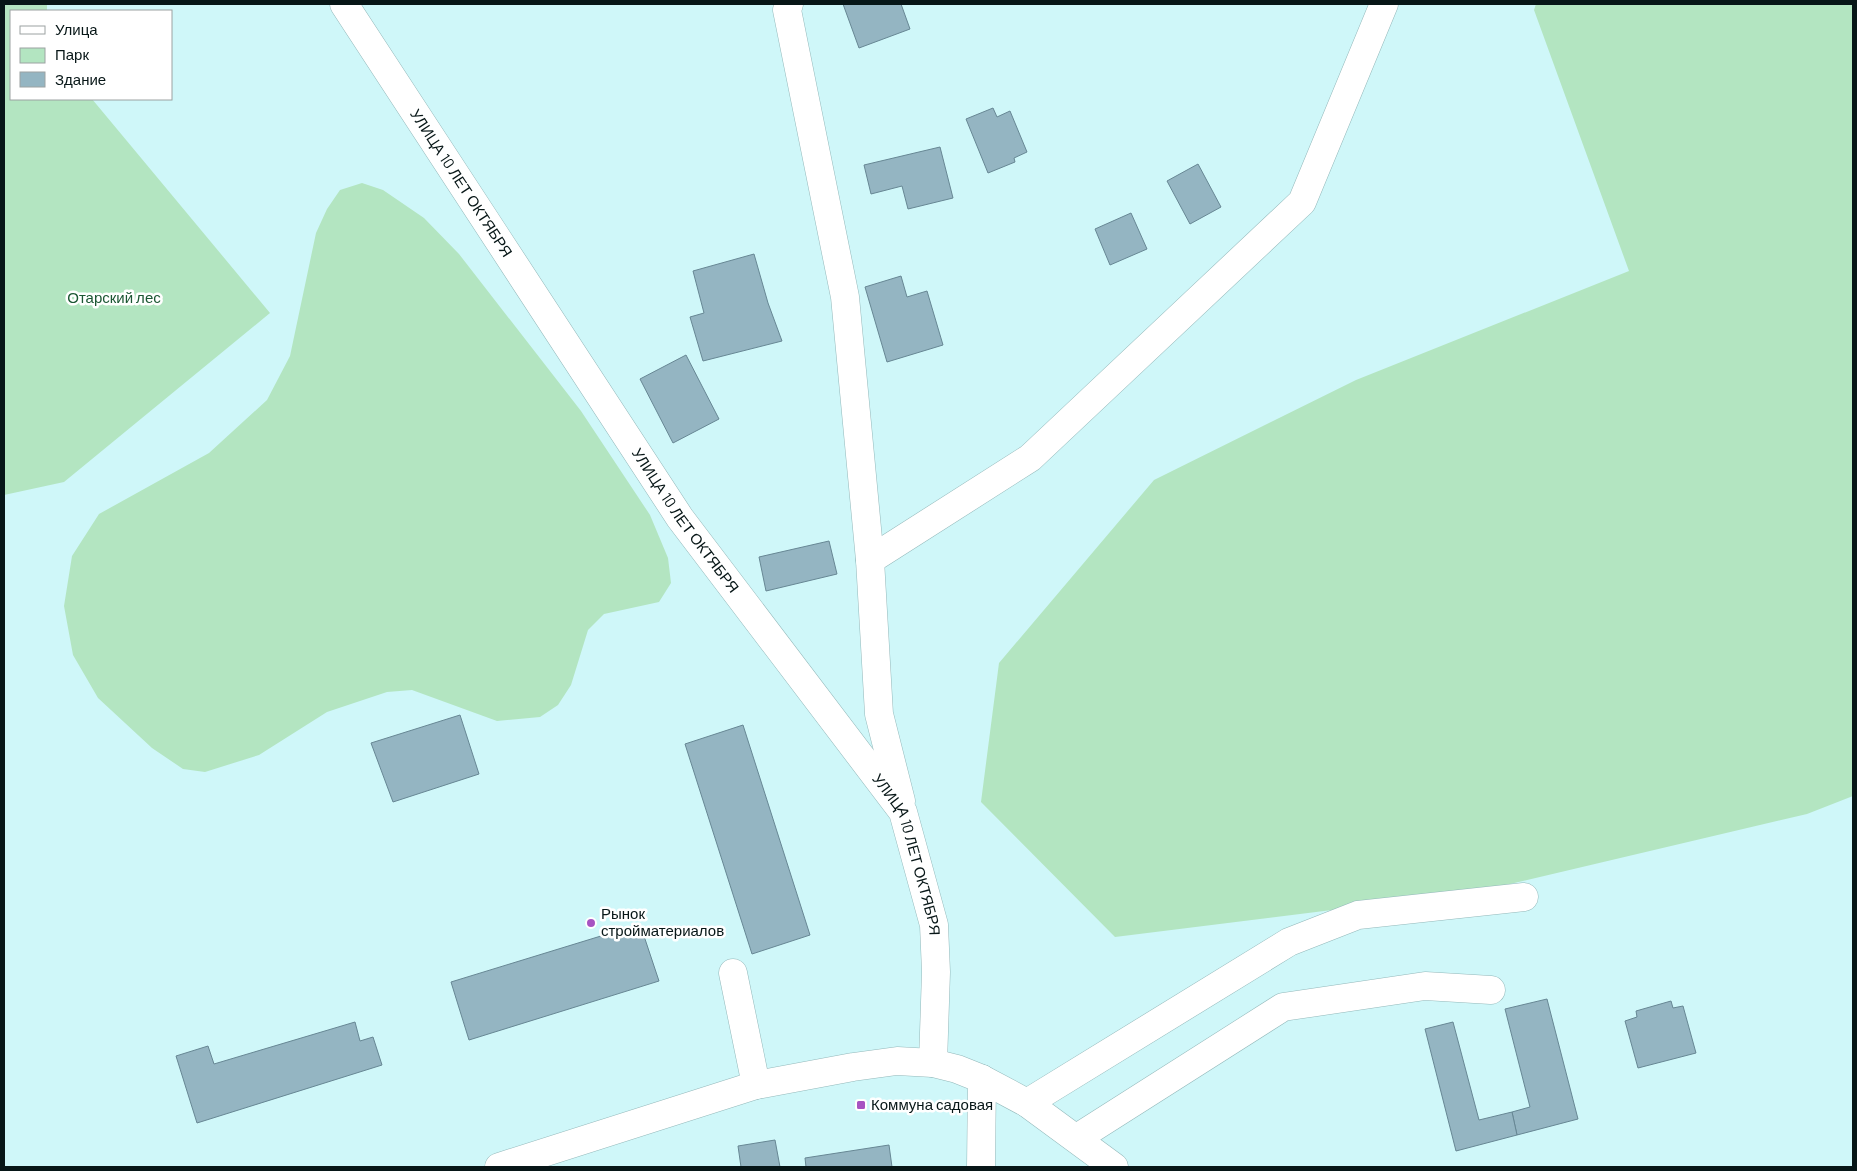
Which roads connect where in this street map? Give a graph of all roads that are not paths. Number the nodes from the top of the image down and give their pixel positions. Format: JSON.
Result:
{"nodes":[{"id":1,"x":344,"y":4,"type":"edge"},
{"id":2,"x":1384,"y":4,"type":"edge"},
{"id":3,"x":786,"y":6,"type":"edge"},
{"id":4,"x":870,"y":560,"type":"junction"},
{"id":5,"x":903,"y":812,"type":"junction"},
{"id":6,"x":1524,"y":897,"type":"dead end"},
{"id":7,"x":733,"y":973,"type":"dead end"},
{"id":8,"x":1491,"y":990,"type":"dead end"},
{"id":9,"x":933,"y":1063,"type":"junction"},
{"id":10,"x":982,"y":1079,"type":"junction"},
{"id":11,"x":756,"y":1085,"type":"junction"},
{"id":12,"x":1027,"y":1103,"type":"junction"},
{"id":13,"x":1077,"y":1138,"type":"junction"},
{"id":14,"x":499,"y":1167,"type":"edge"},
{"id":15,"x":981,"y":1167,"type":"edge"},
{"id":16,"x":1114,"y":1167,"type":"edge"}],
"edges":[{"from":1,"to":5,"type":"street","name":"УЛИЦА 10 ЛЕТ ОКТЯБРЯ"},
{"from":2,"to":4,"type":"street"},
{"from":3,"to":4,"type":"street"},
{"from":4,"to":5,"type":"street"},
{"from":5,"to":9,"type":"street","name":"УЛИЦА 10 ЛЕТ ОКТЯБРЯ"},
{"from":6,"to":12,"type":"street"},
{"from":7,"to":11,"type":"street"},
{"from":8,"to":13,"type":"street"},
{"from":9,"to":10,"type":"street"},
{"from":9,"to":11,"type":"street"},
{"from":10,"to":12,"type":"street"},
{"from":10,"to":15,"type":"street"},
{"from":11,"to":14,"type":"street"},
{"from":12,"to":13,"type":"street"},
{"from":13,"to":16,"type":"street"}]}
